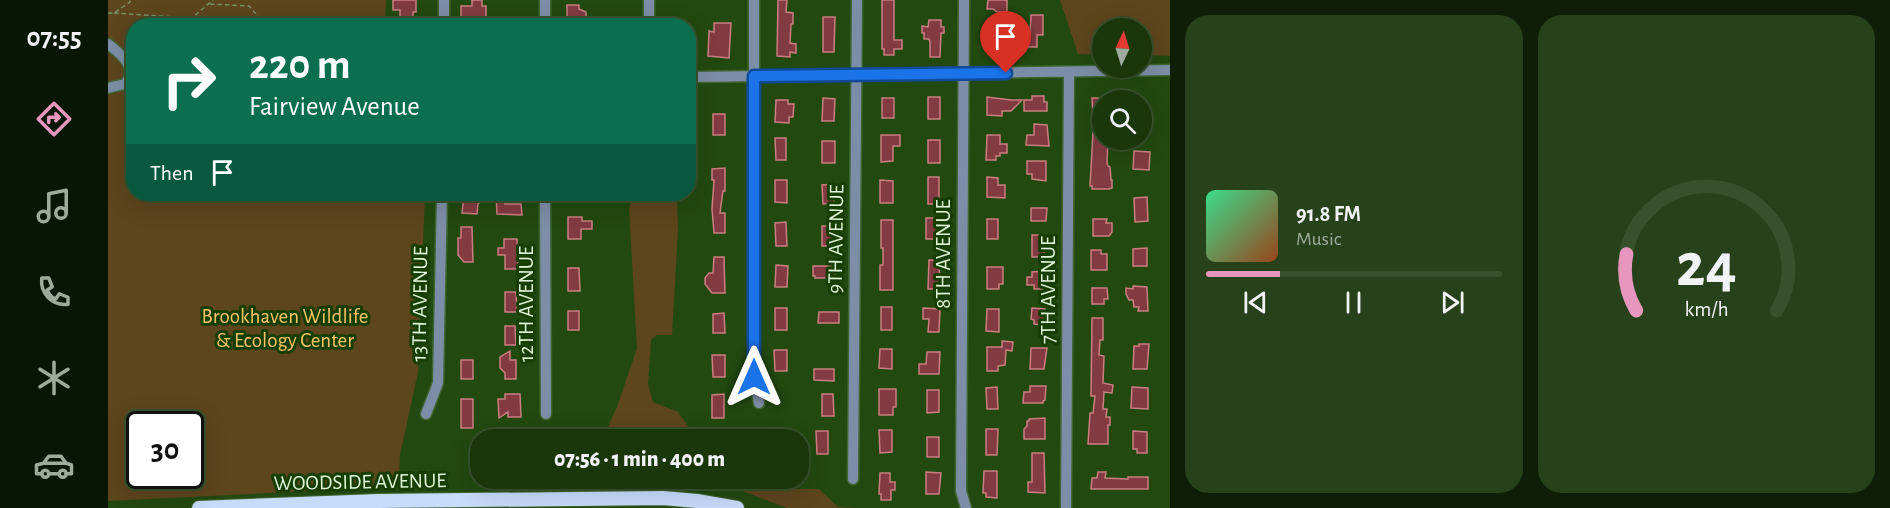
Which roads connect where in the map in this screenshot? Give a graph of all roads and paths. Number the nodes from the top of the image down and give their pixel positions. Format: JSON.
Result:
{"nodes":[{"id":1,"x":130,"y":0,"type":"edge"},
{"id":2,"x":213,"y":0,"type":"edge"},
{"id":3,"x":444,"y":0,"type":"edge"},
{"id":4,"x":545,"y":0,"type":"edge"},
{"id":5,"x":649,"y":0,"type":"edge"},
{"id":6,"x":754,"y":0,"type":"edge"},
{"id":7,"x":857,"y":0,"type":"edge"},
{"id":8,"x":964,"y":0,"type":"edge"},
{"id":9,"x":209,"y":4,"type":"junction"},
{"id":10,"x":108,"y":13,"type":"edge"},
{"id":11,"x":114,"y":13,"type":"junction"},
{"id":12,"x":260,"y":18,"type":"edge"},
{"id":13,"x":444,"y":18,"type":"edge"},
{"id":14,"x":545,"y":18,"type":"edge"},
{"id":15,"x":649,"y":18,"type":"edge"},
{"id":16,"x":108,"y":44,"type":"edge"},
{"id":17,"x":126,"y":61,"type":"edge"},
{"id":18,"x":1170,"y":70,"type":"edge"},
{"id":19,"x":1069,"y":72,"type":"junction"},
{"id":20,"x":964,"y":74,"type":"junction"},
{"id":21,"x":857,"y":75,"type":"junction"},
{"id":22,"x":754,"y":76,"type":"junction"},
{"id":23,"x":696,"y":77,"type":"edge"},
{"id":24,"x":126,"y":82,"type":"edge"},
{"id":25,"x":108,"y":88,"type":"edge"},
{"id":26,"x":442,"y":201,"type":"edge"},
{"id":27,"x":545,"y":201,"type":"edge"},
{"id":28,"x":759,"y":403,"type":"dead end"},
{"id":29,"x":426,"y":414,"type":"dead end"},
{"id":30,"x":546,"y":414,"type":"dead end"},
{"id":31,"x":853,"y":479,"type":"dead end"},
{"id":32,"x":199,"y":508,"type":"edge"},
{"id":33,"x":737,"y":508,"type":"edge"},
{"id":34,"x":966,"y":508,"type":"edge"},
{"id":35,"x":1066,"y":508,"type":"edge"}],
"edges":[{"from":1,"to":11,"type":"path"},
{"from":2,"to":9,"type":"path"},
{"from":3,"to":13,"type":"street"},
{"from":4,"to":14,"type":"street"},
{"from":5,"to":15,"type":"street"},
{"from":6,"to":22,"type":"street"},
{"from":7,"to":21,"type":"street","name":"9TH AVENUE"},
{"from":8,"to":20,"type":"street","name":"8TH AVENUE"},
{"from":9,"to":11,"type":"path"},
{"from":9,"to":12,"type":"path"},
{"from":10,"to":11,"type":"path"},
{"from":16,"to":17,"type":"street"},
{"from":18,"to":19,"type":"street"},
{"from":19,"to":20,"type":"street"},
{"from":19,"to":35,"type":"street","name":"7TH AVENUE"},
{"from":20,"to":21,"type":"street"},
{"from":20,"to":34,"type":"street","name":"8TH AVENUE"},
{"from":21,"to":22,"type":"street"},
{"from":21,"to":31,"type":"street","name":"9TH AVENUE"},
{"from":22,"to":23,"type":"street"},
{"from":22,"to":28,"type":"street"},
{"from":24,"to":25,"type":"street"},
{"from":26,"to":29,"type":"street","name":"13TH AVENUE"},
{"from":27,"to":30,"type":"street","name":"12TH AVENUE"},
{"from":32,"to":33,"type":"main road","name":"WOODSIDE AVENUE"}]}
